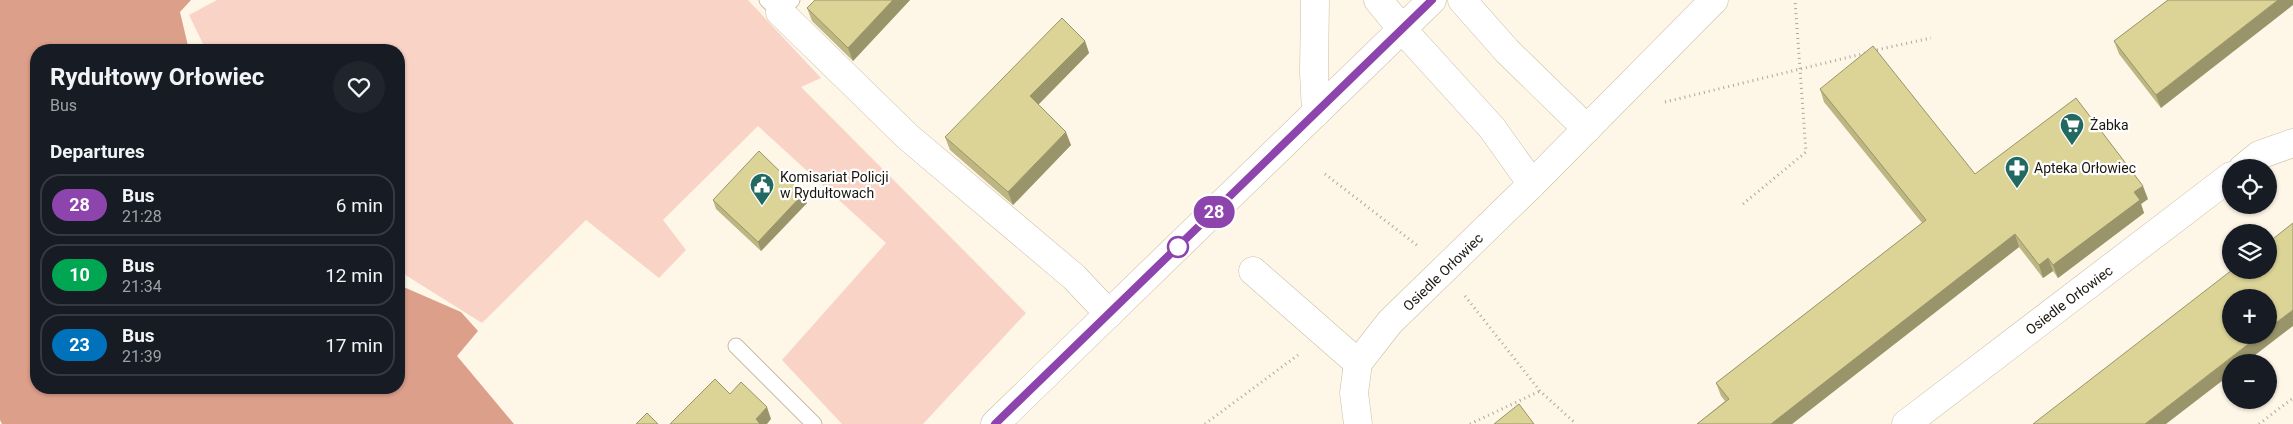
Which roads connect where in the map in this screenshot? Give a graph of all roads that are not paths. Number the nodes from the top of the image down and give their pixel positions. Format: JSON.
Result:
{"nodes":[{"id":1,"x":1315,"y":0,"type":"edge"},
{"id":2,"x":1378,"y":0,"type":"edge"},
{"id":3,"x":1432,"y":0,"type":"edge"},
{"id":4,"x":1462,"y":0,"type":"edge"},
{"id":5,"x":1714,"y":0,"type":"edge"},
{"id":6,"x":780,"y":4,"type":"edge"},
{"id":7,"x":1402,"y":29,"type":"junction"},
{"id":8,"x":1316,"y":113,"type":"junction"},
{"id":9,"x":1587,"y":129,"type":"junction"},
{"id":10,"x":2293,"y":143,"type":"edge"},
{"id":11,"x":2254,"y":159,"type":"edge"},
{"id":12,"x":2222,"y":183,"type":"edge"},
{"id":13,"x":1532,"y":184,"type":"junction"},
{"id":14,"x":1254,"y":271,"type":"dead end"},
{"id":15,"x":1109,"y":314,"type":"junction"},
{"id":16,"x":736,"y":346,"type":"dead end"},
{"id":17,"x":1358,"y":363,"type":"junction"},
{"id":18,"x":814,"y":424,"type":"edge"},
{"id":19,"x":995,"y":424,"type":"edge"},
{"id":20,"x":1358,"y":424,"type":"edge"},
{"id":21,"x":1906,"y":424,"type":"edge"}],
"edges":[{"from":1,"to":8,"type":"street"},
{"from":2,"to":7,"type":"street"},
{"from":3,"to":7,"type":"street"},
{"from":4,"to":9,"type":"street"},
{"from":5,"to":9,"type":"street","name":"Osiedle Orłowiec"},
{"from":6,"to":15,"type":"street"},
{"from":7,"to":8,"type":"street"},
{"from":7,"to":13,"type":"street"},
{"from":8,"to":15,"type":"street"},
{"from":9,"to":13,"type":"street","name":"Osiedle Orłowiec"},
{"from":10,"to":11,"type":"street"},
{"from":12,"to":21,"type":"street","name":"Osiedle Orłowiec"},
{"from":13,"to":17,"type":"street","name":"Osiedle Orłowiec"},
{"from":14,"to":17,"type":"street"},
{"from":15,"to":19,"type":"street"},
{"from":16,"to":18,"type":"lane"},
{"from":17,"to":20,"type":"street"}]}
